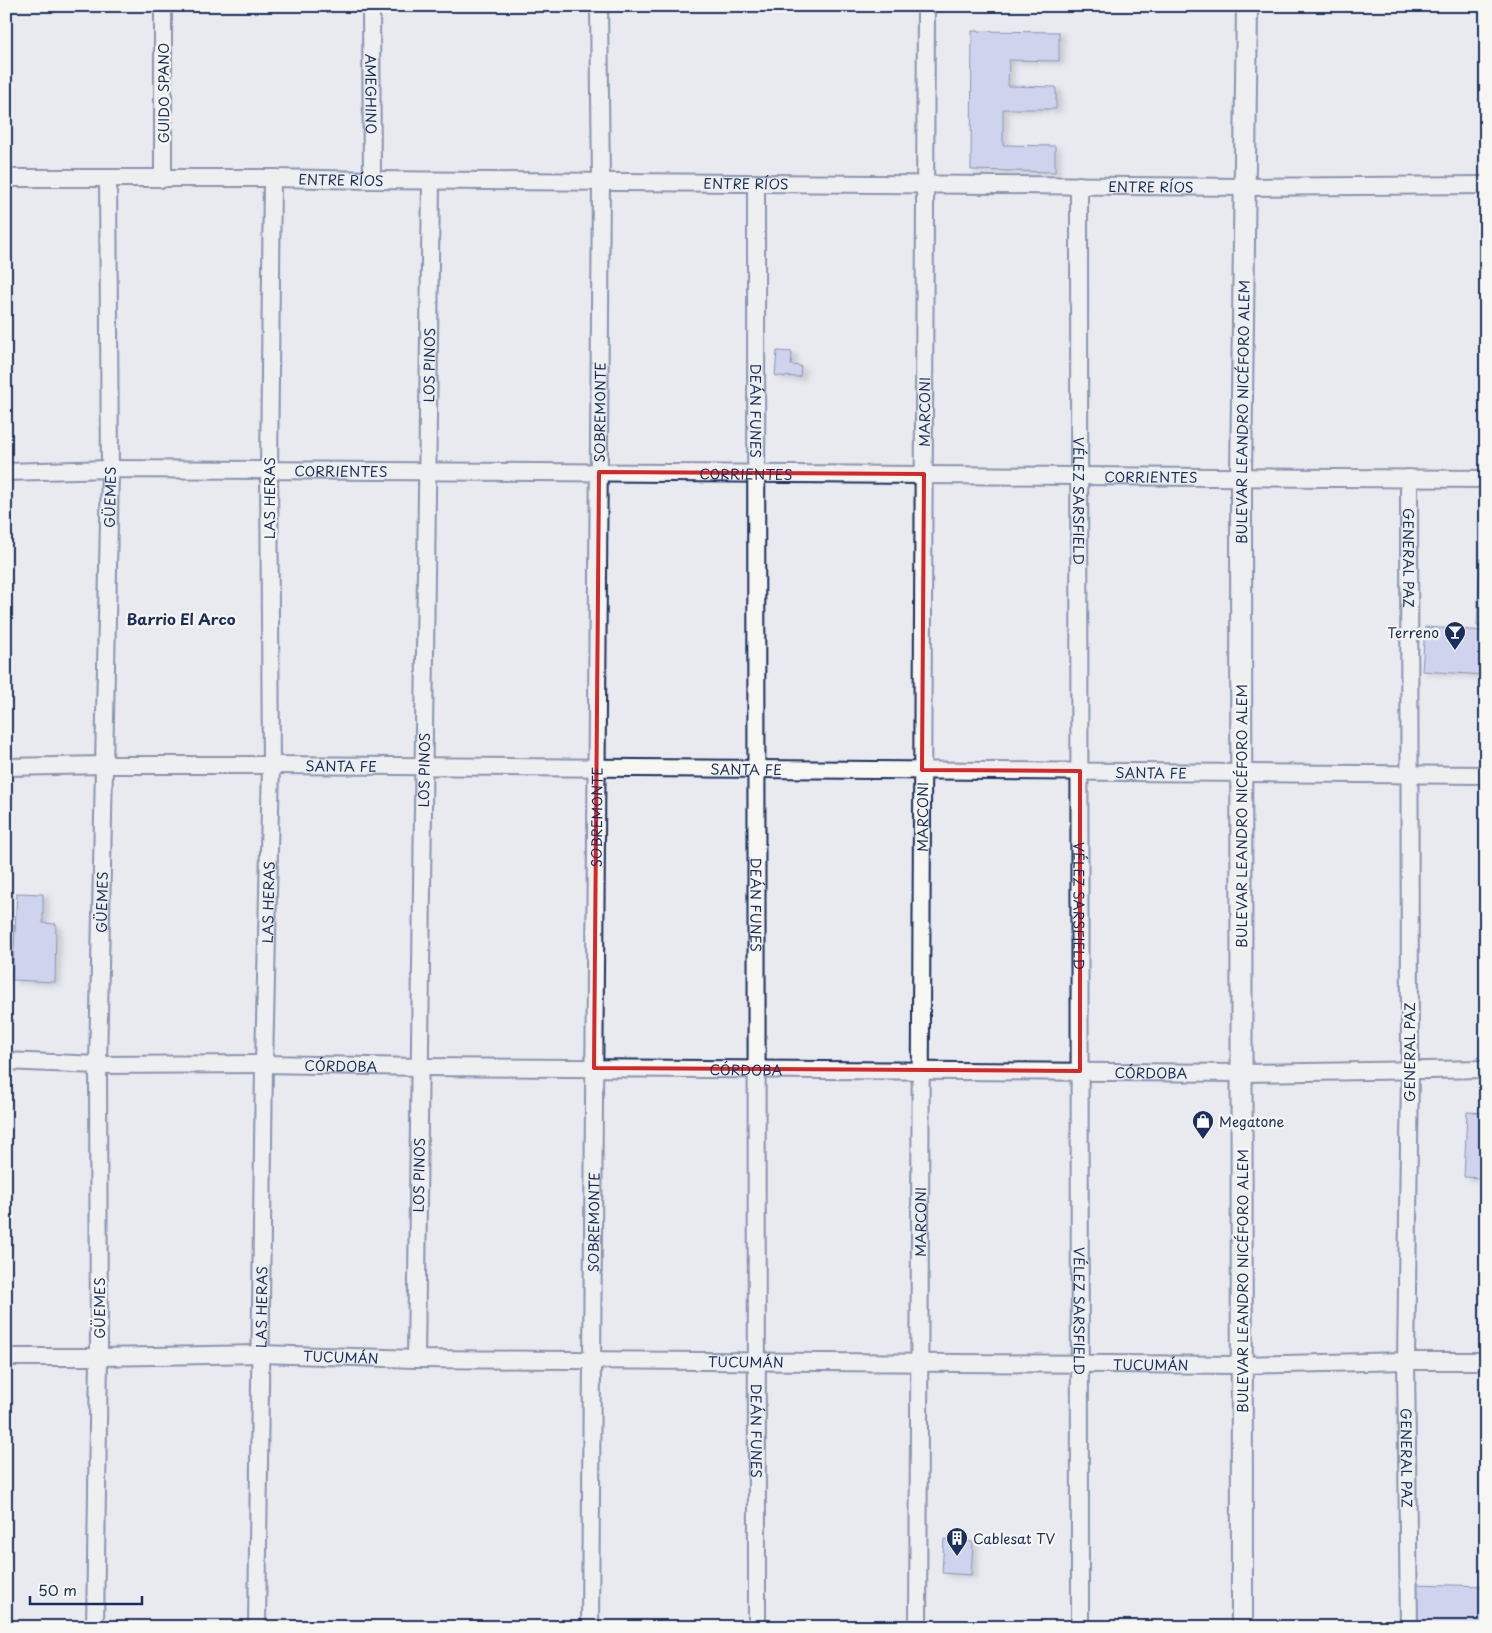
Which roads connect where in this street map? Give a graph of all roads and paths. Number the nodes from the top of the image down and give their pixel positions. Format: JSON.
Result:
{"nodes":[{"id":1,"x":163,"y":6,"type":"edge"},
{"id":2,"x":371,"y":6,"type":"edge"},
{"id":3,"x":599,"y":6,"type":"edge"},
{"id":4,"x":926,"y":6,"type":"edge"},
{"id":5,"x":1247,"y":6,"type":"edge"},
{"id":6,"x":6,"y":178,"type":"edge"},
{"id":7,"x":272,"y":178,"type":"junction"},
{"id":8,"x":108,"y":179,"type":"junction"},
{"id":9,"x":164,"y":179,"type":"junction"},
{"id":10,"x":372,"y":180,"type":"junction"},
{"id":11,"x":431,"y":181,"type":"junction"},
{"id":12,"x":601,"y":182,"type":"junction"},
{"id":13,"x":756,"y":183,"type":"junction"},
{"id":14,"x":925,"y":184,"type":"junction"},
{"id":15,"x":1079,"y":185,"type":"junction"},
{"id":16,"x":1486,"y":185,"type":"edge"},
{"id":17,"x":1246,"y":187,"type":"junction"},
{"id":18,"x":110,"y":469,"type":"junction"},
{"id":19,"x":269,"y":470,"type":"junction"},
{"id":20,"x":428,"y":470,"type":"junction"},
{"id":21,"x":6,"y":472,"type":"edge"},
{"id":22,"x":598,"y":472,"type":"junction"},
{"id":23,"x":756,"y":473,"type":"junction"},
{"id":24,"x":924,"y":474,"type":"junction"},
{"id":25,"x":1080,"y":475,"type":"junction"},
{"id":26,"x":1241,"y":476,"type":"junction"},
{"id":27,"x":1409,"y":478,"type":"junction"},
{"id":28,"x":1486,"y":479,"type":"edge"},
{"id":29,"x":104,"y":765,"type":"junction"},
{"id":30,"x":271,"y":765,"type":"junction"},
{"id":31,"x":6,"y":767,"type":"edge"},
{"id":32,"x":424,"y":767,"type":"junction"},
{"id":33,"x":596,"y":768,"type":"junction"},
{"id":34,"x":757,"y":769,"type":"junction"},
{"id":35,"x":922,"y":770,"type":"junction"},
{"id":36,"x":1080,"y":771,"type":"junction"},
{"id":37,"x":1241,"y":772,"type":"junction"},
{"id":38,"x":1409,"y":774,"type":"junction"},
{"id":39,"x":1486,"y":775,"type":"edge"},
{"id":40,"x":6,"y":1061,"type":"edge"},
{"id":41,"x":264,"y":1064,"type":"junction"},
{"id":42,"x":98,"y":1065,"type":"junction"},
{"id":43,"x":420,"y":1067,"type":"junction"},
{"id":44,"x":594,"y":1068,"type":"junction"},
{"id":45,"x":757,"y":1069,"type":"junction"},
{"id":46,"x":1486,"y":1069,"type":"edge"},
{"id":47,"x":921,"y":1070,"type":"junction"},
{"id":48,"x":1080,"y":1071,"type":"junction"},
{"id":49,"x":1410,"y":1071,"type":"junction"},
{"id":50,"x":1242,"y":1072,"type":"junction"},
{"id":51,"x":260,"y":1354,"type":"junction"},
{"id":52,"x":6,"y":1357,"type":"edge"},
{"id":53,"x":99,"y":1357,"type":"junction"},
{"id":54,"x":416,"y":1359,"type":"junction"},
{"id":55,"x":592,"y":1360,"type":"junction"},
{"id":56,"x":1406,"y":1361,"type":"junction"},
{"id":57,"x":1486,"y":1361,"type":"edge"},
{"id":58,"x":757,"y":1362,"type":"junction"},
{"id":59,"x":919,"y":1362,"type":"junction"},
{"id":60,"x":1080,"y":1364,"type":"junction"},
{"id":61,"x":1242,"y":1365,"type":"junction"},
{"id":62,"x":95,"y":1627,"type":"edge"},
{"id":63,"x":257,"y":1627,"type":"edge"},
{"id":64,"x":590,"y":1627,"type":"edge"},
{"id":65,"x":757,"y":1627,"type":"edge"},
{"id":66,"x":918,"y":1627,"type":"edge"},
{"id":67,"x":1080,"y":1627,"type":"edge"},
{"id":68,"x":1242,"y":1627,"type":"edge"},
{"id":69,"x":1409,"y":1627,"type":"edge"}],
"edges":[{"from":1,"to":9,"type":"street","name":"GUIDO SPANO"},
{"from":2,"to":10,"type":"street","name":"AMEGHINO"},
{"from":3,"to":12,"type":"street","name":"SOBREMONTE"},
{"from":4,"to":14,"type":"street","name":"MARCONI"},
{"from":5,"to":17,"type":"street","name":"BULEVAR LEANDRO NICÉFORO ALEM"},
{"from":6,"to":8,"type":"street","name":"ENTRE RÍOS"},
{"from":7,"to":9,"type":"street","name":"ENTRE RÍOS"},
{"from":7,"to":10,"type":"street","name":"ENTRE RÍOS"},
{"from":7,"to":19,"type":"street","name":"LAS HERAS"},
{"from":8,"to":9,"type":"street","name":"ENTRE RÍOS"},
{"from":8,"to":18,"type":"street","name":"GÜEMES"},
{"from":10,"to":11,"type":"street","name":"ENTRE RÍOS"},
{"from":11,"to":12,"type":"street","name":"ENTRE RÍOS"},
{"from":11,"to":20,"type":"street","name":"LOS PINOS"},
{"from":12,"to":13,"type":"street","name":"ENTRE RÍOS"},
{"from":12,"to":22,"type":"street","name":"SOBREMONTE"},
{"from":13,"to":14,"type":"street","name":"ENTRE RÍOS"},
{"from":13,"to":23,"type":"street","name":"DEÁN FUNES"},
{"from":14,"to":15,"type":"street","name":"ENTRE RÍOS"},
{"from":14,"to":24,"type":"street","name":"MARCONI"},
{"from":15,"to":17,"type":"street","name":"ENTRE RÍOS"},
{"from":15,"to":25,"type":"street","name":"VÉLEZ SARSFIELD"},
{"from":16,"to":17,"type":"street","name":"ENTRE RÍOS"},
{"from":17,"to":26,"type":"street","name":"BULEVAR LEANDRO NICÉFORO ALEM"},
{"from":18,"to":19,"type":"street","name":"CORRIENTES"},
{"from":18,"to":21,"type":"street","name":"CORRIENTES"},
{"from":18,"to":29,"type":"street","name":"GÜEMES"},
{"from":19,"to":20,"type":"street","name":"CORRIENTES"},
{"from":19,"to":30,"type":"street","name":"LAS HERAS"},
{"from":20,"to":22,"type":"street","name":"CORRIENTES"},
{"from":20,"to":32,"type":"street","name":"LOS PINOS"},
{"from":22,"to":23,"type":"street","name":"CORRIENTES"},
{"from":22,"to":33,"type":"street","name":"SOBREMONTE"},
{"from":23,"to":24,"type":"street","name":"CORRIENTES"},
{"from":23,"to":34,"type":"street","name":"DEÁN FUNES"},
{"from":24,"to":25,"type":"street","name":"CORRIENTES"},
{"from":24,"to":35,"type":"street","name":"MARCONI"},
{"from":25,"to":26,"type":"street","name":"CORRIENTES"},
{"from":25,"to":36,"type":"street","name":"VÉLEZ SARSFIELD"},
{"from":26,"to":27,"type":"street","name":"CORRIENTES"},
{"from":26,"to":37,"type":"street","name":"BULEVAR LEANDRO NICÉFORO ALEM"},
{"from":27,"to":28,"type":"street","name":"CORRIENTES"},
{"from":27,"to":38,"type":"street","name":"GENERAL PAZ"},
{"from":29,"to":30,"type":"street","name":"SANTA FE"},
{"from":29,"to":31,"type":"street","name":"SANTA FE"},
{"from":29,"to":42,"type":"street","name":"GÜEMES"},
{"from":30,"to":32,"type":"street","name":"SANTA FE"},
{"from":30,"to":41,"type":"street","name":"LAS HERAS"},
{"from":32,"to":33,"type":"street","name":"SANTA FE"},
{"from":32,"to":43,"type":"street","name":"LOS PINOS"},
{"from":33,"to":34,"type":"street","name":"SANTA FE"},
{"from":33,"to":44,"type":"street","name":"SOBREMONTE"},
{"from":34,"to":35,"type":"street","name":"SANTA FE"},
{"from":34,"to":45,"type":"street","name":"DEÁN FUNES"},
{"from":35,"to":36,"type":"street","name":"SANTA FE"},
{"from":35,"to":47,"type":"street","name":"MARCONI"},
{"from":36,"to":37,"type":"street","name":"SANTA FE"},
{"from":36,"to":48,"type":"street","name":"VÉLEZ SARSFIELD"},
{"from":37,"to":38,"type":"street","name":"SANTA FE"},
{"from":37,"to":50,"type":"street","name":"BULEVAR LEANDRO NICÉFORO ALEM"},
{"from":38,"to":39,"type":"street","name":"SANTA FE"},
{"from":38,"to":49,"type":"street","name":"GENERAL PAZ"},
{"from":40,"to":42,"type":"street","name":"CÓRDOBA"},
{"from":41,"to":42,"type":"street","name":"CÓRDOBA"},
{"from":41,"to":43,"type":"street","name":"CÓRDOBA"},
{"from":41,"to":51,"type":"street","name":"LAS HERAS"},
{"from":42,"to":53,"type":"street","name":"GÜEMES"},
{"from":43,"to":44,"type":"street","name":"CÓRDOBA"},
{"from":43,"to":54,"type":"street","name":"LOS PINOS"},
{"from":44,"to":45,"type":"street","name":"CÓRDOBA"},
{"from":44,"to":55,"type":"street","name":"SOBREMONTE"},
{"from":45,"to":47,"type":"street","name":"CÓRDOBA"},
{"from":45,"to":58,"type":"street","name":"DEÁN FUNES"},
{"from":46,"to":49,"type":"street","name":"CÓRDOBA"},
{"from":47,"to":48,"type":"street","name":"CÓRDOBA"},
{"from":47,"to":59,"type":"street","name":"MARCONI"},
{"from":48,"to":50,"type":"street","name":"CÓRDOBA"},
{"from":48,"to":60,"type":"street","name":"VÉLEZ SARSFIELD"},
{"from":49,"to":50,"type":"street","name":"CÓRDOBA"},
{"from":49,"to":56,"type":"street","name":"GENERAL PAZ"},
{"from":50,"to":61,"type":"street","name":"BULEVAR LEANDRO NICÉFORO ALEM"},
{"from":51,"to":53,"type":"street","name":"TUCUMÁN"},
{"from":51,"to":54,"type":"street","name":"TUCUMÁN"},
{"from":51,"to":63,"type":"street","name":"LAS HERAS"},
{"from":52,"to":53,"type":"street","name":"TUCUMÁN"},
{"from":53,"to":62,"type":"street","name":"GÜEMES"},
{"from":54,"to":55,"type":"street","name":"TUCUMÁN"},
{"from":55,"to":58,"type":"street","name":"TUCUMÁN"},
{"from":55,"to":64,"type":"street","name":"SOBREMONTE"},
{"from":56,"to":57,"type":"street","name":"TUCUMÁN"},
{"from":56,"to":61,"type":"street","name":"TUCUMÁN"},
{"from":56,"to":69,"type":"street","name":"GENERAL PAZ"},
{"from":58,"to":59,"type":"street","name":"TUCUMÁN"},
{"from":58,"to":65,"type":"street","name":"DEÁN FUNES"},
{"from":59,"to":60,"type":"street","name":"TUCUMÁN"},
{"from":59,"to":66,"type":"street","name":"MARCONI"},
{"from":60,"to":61,"type":"street","name":"TUCUMÁN"},
{"from":60,"to":67,"type":"street","name":"VÉLEZ SARSFIELD"},
{"from":61,"to":68,"type":"street","name":"BULEVAR LEANDRO NICÉFORO ALEM"}]}
